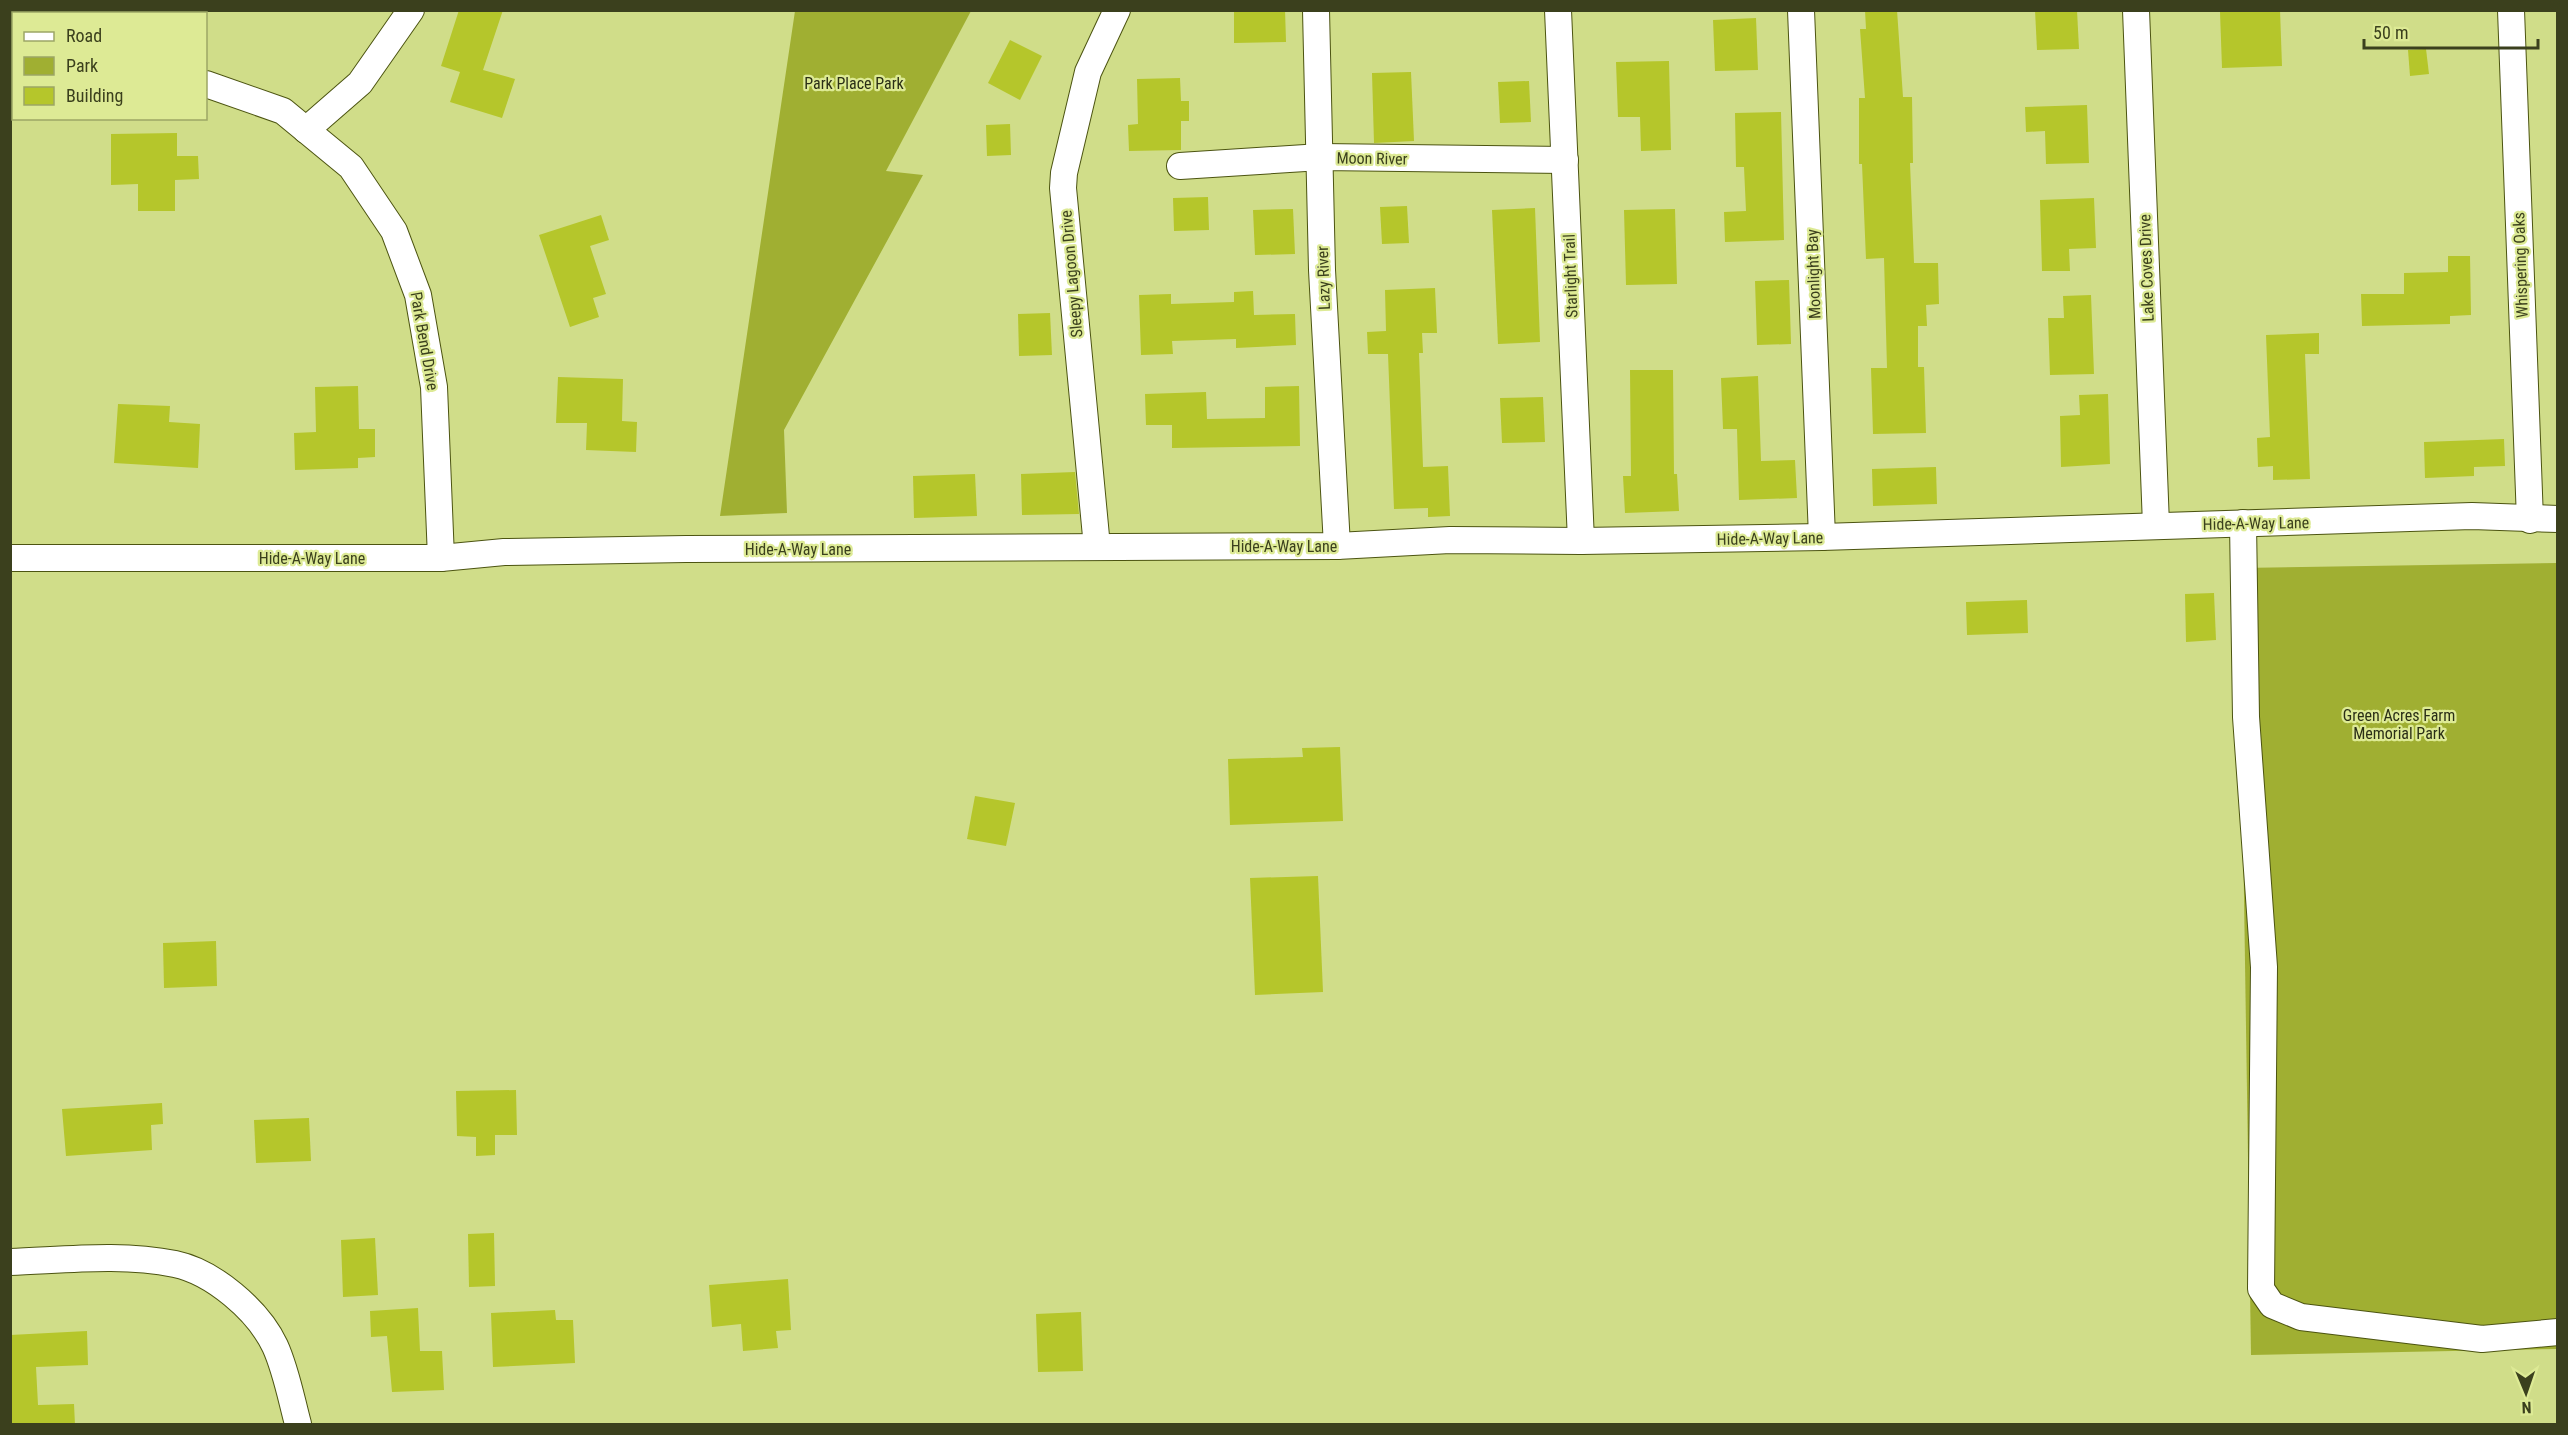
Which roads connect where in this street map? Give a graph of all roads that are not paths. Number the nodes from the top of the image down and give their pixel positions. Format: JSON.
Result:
{"nodes":[{"id":1,"x":411,"y":10,"type":"edge"},
{"id":2,"x":1117,"y":10,"type":"edge"},
{"id":3,"x":1316,"y":10,"type":"edge"},
{"id":4,"x":1558,"y":10,"type":"edge"},
{"id":5,"x":1801,"y":10,"type":"edge"},
{"id":6,"x":2136,"y":10,"type":"edge"},
{"id":7,"x":2511,"y":10,"type":"edge"},
{"id":8,"x":207,"y":84,"type":"edge"},
{"id":9,"x":306,"y":130,"type":"junction"},
{"id":10,"x":1321,"y":157,"type":"junction"},
{"id":11,"x":1564,"y":160,"type":"junction"},
{"id":12,"x":1180,"y":166,"type":"dead end"},
{"id":13,"x":2558,"y":519,"type":"edge"},
{"id":14,"x":2530,"y":520,"type":"junction"},
{"id":15,"x":2243,"y":523,"type":"junction"},
{"id":16,"x":2156,"y":525,"type":"junction"},
{"id":17,"x":1822,"y":537,"type":"junction"},
{"id":18,"x":1581,"y":542,"type":"junction"},
{"id":19,"x":1338,"y":546,"type":"junction"},
{"id":20,"x":1097,"y":547,"type":"junction"},
{"id":21,"x":10,"y":558,"type":"edge"},
{"id":22,"x":441,"y":558,"type":"junction"},
{"id":23,"x":10,"y":1262,"type":"edge"},
{"id":24,"x":2558,"y":1332,"type":"edge"},
{"id":25,"x":297,"y":1425,"type":"edge"}],
"edges":[{"from":1,"to":9,"type":"street"},
{"from":2,"to":20,"type":"street","name":"Sleepy Lagoon Drive"},
{"from":3,"to":10,"type":"street","name":"Lazy River"},
{"from":4,"to":11,"type":"street","name":"Starlight Trail"},
{"from":5,"to":17,"type":"street","name":"Moonlight Bay"},
{"from":6,"to":16,"type":"street","name":"Lake Coves Drive"},
{"from":7,"to":14,"type":"street","name":"Whispering Oaks"},
{"from":8,"to":9,"type":"street","name":"Park Bend Drive"},
{"from":9,"to":22,"type":"street","name":"Park Bend Drive"},
{"from":10,"to":11,"type":"street","name":"Moon River"},
{"from":10,"to":12,"type":"street","name":"Moon River"},
{"from":10,"to":19,"type":"street","name":"Lazy River"},
{"from":11,"to":18,"type":"street","name":"Starlight Trail"},
{"from":13,"to":14,"type":"street","name":"Hide-A-Way Lane"},
{"from":14,"to":15,"type":"street","name":"Hide-A-Way Lane"},
{"from":15,"to":16,"type":"street","name":"Hide-A-Way Lane"},
{"from":15,"to":24,"type":"street"},
{"from":16,"to":17,"type":"street","name":"Hide-A-Way Lane"},
{"from":17,"to":18,"type":"street","name":"Hide-A-Way Lane"},
{"from":18,"to":19,"type":"street","name":"Hide-A-Way Lane"},
{"from":19,"to":20,"type":"street","name":"Hide-A-Way Lane"},
{"from":20,"to":22,"type":"street","name":"Hide-A-Way Lane"},
{"from":21,"to":22,"type":"street","name":"Hide-A-Way Lane"},
{"from":23,"to":25,"type":"street"}]}
